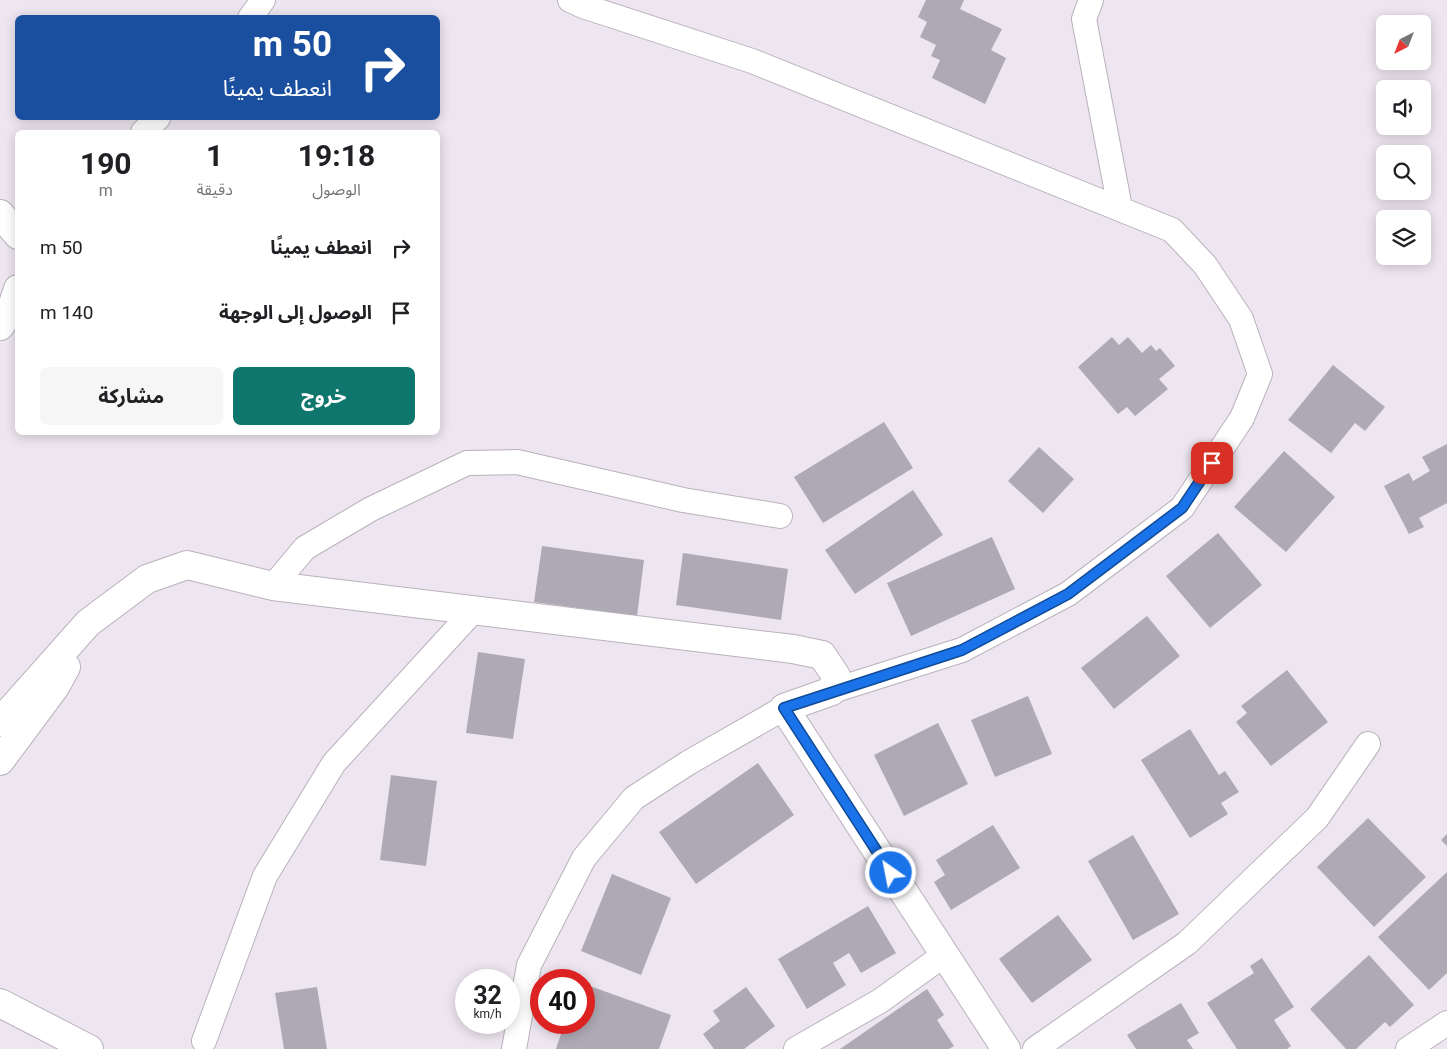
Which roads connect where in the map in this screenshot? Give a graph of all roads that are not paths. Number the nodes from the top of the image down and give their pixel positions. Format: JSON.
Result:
{"nodes":[{"id":1,"x":264,"y":0,"type":"edge"},
{"id":2,"x":570,"y":0,"type":"edge"},
{"id":3,"x":1091,"y":0,"type":"edge"},
{"id":4,"x":252,"y":15,"type":"edge"},
{"id":5,"x":156,"y":120,"type":"edge"},
{"id":6,"x":145,"y":130,"type":"edge"},
{"id":7,"x":1120,"y":208,"type":"junction"},
{"id":8,"x":0,"y":214,"type":"edge"},
{"id":9,"x":15,"y":232,"type":"edge"},
{"id":10,"x":15,"y":298,"type":"edge"},
{"id":11,"x":0,"y":326,"type":"edge"},
{"id":12,"x":780,"y":516,"type":"dead end"},
{"id":13,"x":273,"y":586,"type":"junction"},
{"id":14,"x":474,"y":610,"type":"junction"},
{"id":15,"x":88,"y":623,"type":"junction"},
{"id":16,"x":832,"y":691,"type":"junction"},
{"id":17,"x":784,"y":708,"type":"junction"},
{"id":18,"x":0,"y":722,"type":"edge"},
{"id":19,"x":1368,"y":744,"type":"dead end"},
{"id":20,"x":0,"y":761,"type":"edge"},
{"id":21,"x":944,"y":955,"type":"junction"},
{"id":22,"x":0,"y":1003,"type":"edge"},
{"id":23,"x":1447,"y":1023,"type":"edge"},
{"id":24,"x":204,"y":1041,"type":"dead end"},
{"id":25,"x":89,"y":1049,"type":"edge"},
{"id":26,"x":514,"y":1049,"type":"edge"},
{"id":27,"x":796,"y":1049,"type":"edge"},
{"id":28,"x":1006,"y":1049,"type":"edge"},
{"id":29,"x":1035,"y":1049,"type":"edge"},
{"id":30,"x":1408,"y":1049,"type":"edge"}],
"edges":[{"from":1,"to":4,"type":"street"},
{"from":2,"to":7,"type":"street"},
{"from":3,"to":7,"type":"street"},
{"from":5,"to":6,"type":"street"},
{"from":7,"to":16,"type":"street"},
{"from":8,"to":9,"type":"street"},
{"from":10,"to":11,"type":"street"},
{"from":12,"to":13,"type":"street"},
{"from":13,"to":14,"type":"street"},
{"from":13,"to":15,"type":"street"},
{"from":14,"to":16,"type":"street"},
{"from":14,"to":24,"type":"street"},
{"from":15,"to":18,"type":"street"},
{"from":15,"to":20,"type":"street"},
{"from":16,"to":17,"type":"street"},
{"from":17,"to":21,"type":"street"},
{"from":17,"to":26,"type":"street"},
{"from":19,"to":29,"type":"street"},
{"from":21,"to":27,"type":"street"},
{"from":21,"to":28,"type":"street"},
{"from":22,"to":25,"type":"street"},
{"from":23,"to":30,"type":"street"}]}
